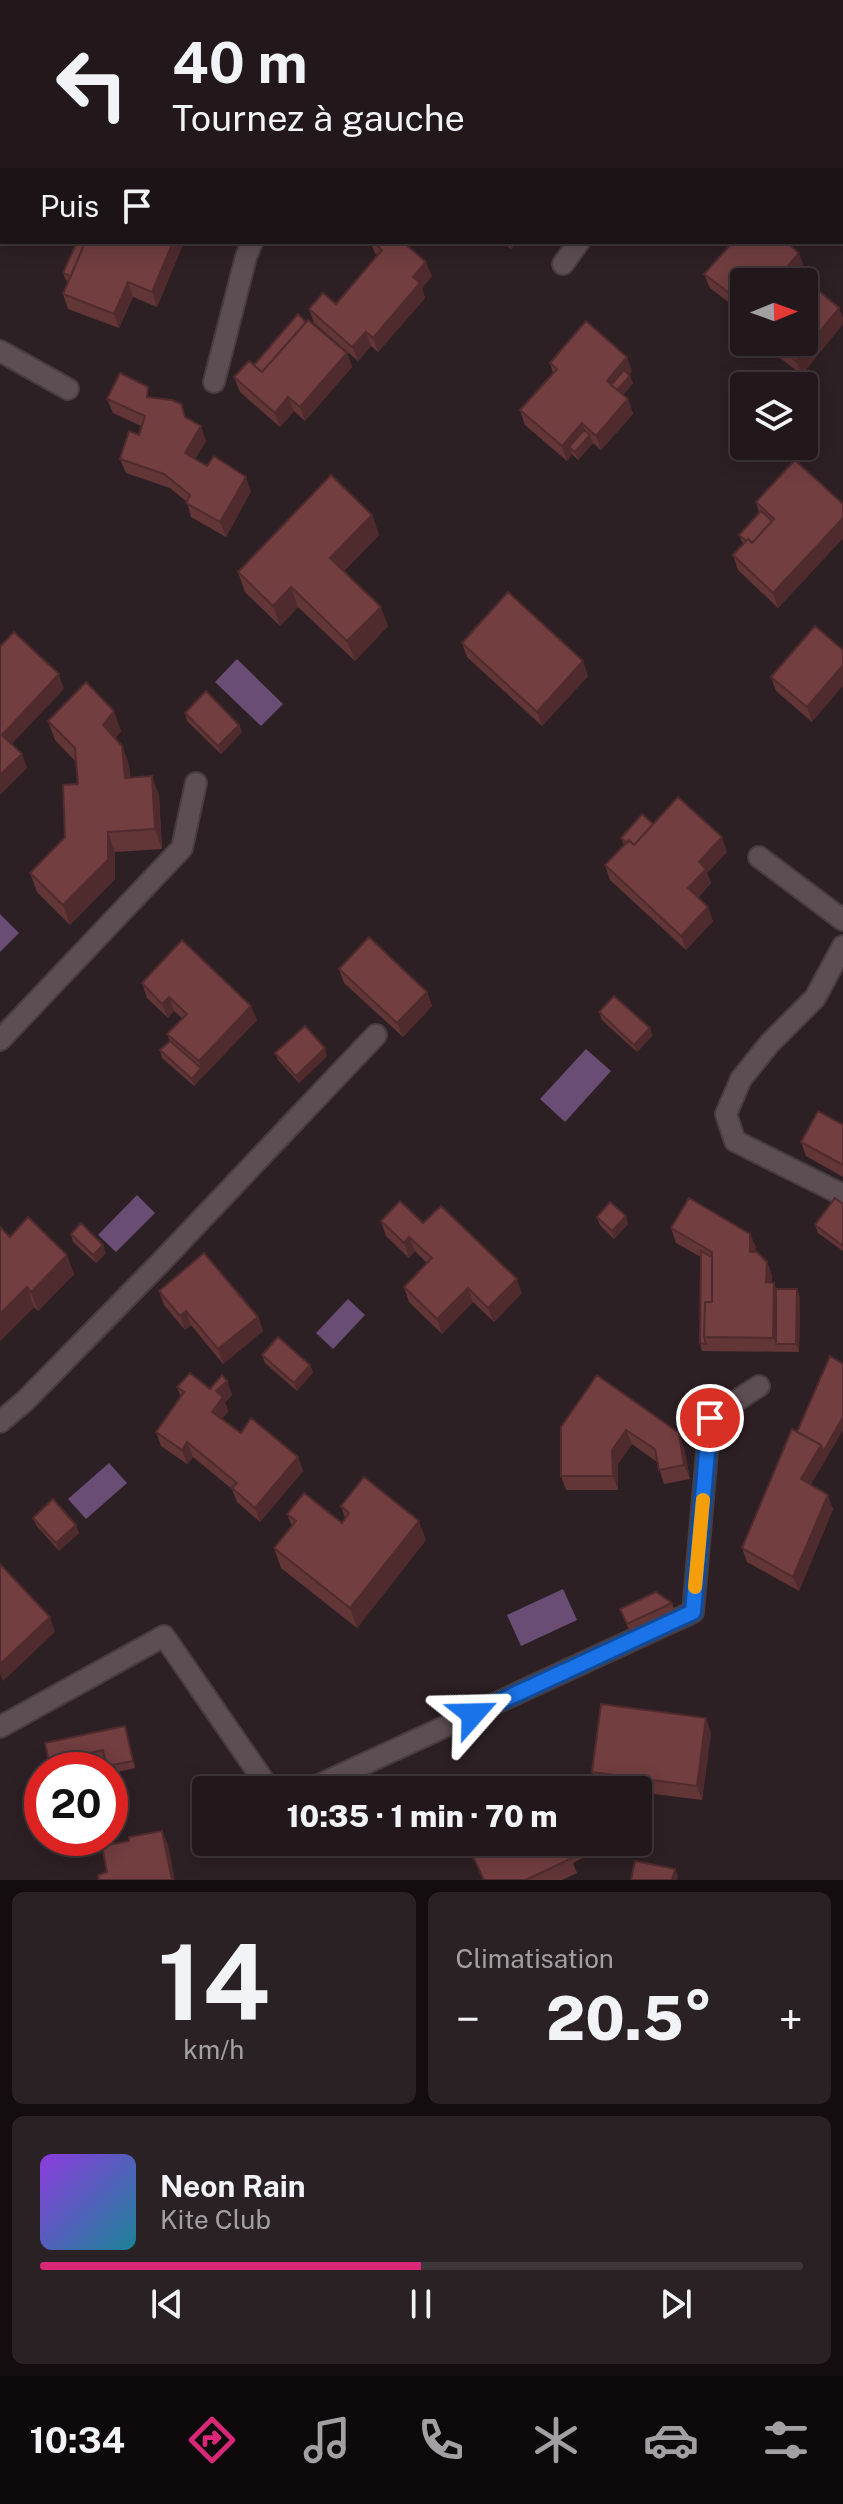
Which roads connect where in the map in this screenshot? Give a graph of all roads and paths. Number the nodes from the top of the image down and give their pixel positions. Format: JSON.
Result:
{"nodes":[{"id":1,"x":251,"y":244,"type":"edge"},
{"id":2,"x":578,"y":244,"type":"edge"},
{"id":3,"x":563,"y":264,"type":"dead end"},
{"id":4,"x":0,"y":351,"type":"edge"},
{"id":5,"x":214,"y":382,"type":"dead end"},
{"id":6,"x":68,"y":389,"type":"dead end"},
{"id":7,"x":196,"y":783,"type":"dead end"},
{"id":8,"x":759,"y":857,"type":"dead end"},
{"id":9,"x":843,"y":920,"type":"edge"},
{"id":10,"x":843,"y":946,"type":"edge"},
{"id":11,"x":376,"y":1035,"type":"dead end"},
{"id":12,"x":0,"y":1040,"type":"edge"},
{"id":13,"x":843,"y":1195,"type":"edge"},
{"id":14,"x":759,"y":1386,"type":"dead end"},
{"id":15,"x":0,"y":1422,"type":"edge"},
{"id":16,"x":0,"y":1727,"type":"edge"},
{"id":17,"x":260,"y":1776,"type":"edge"},
{"id":18,"x":338,"y":1776,"type":"edge"}],
"edges":[{"from":1,"to":5,"type":"lane"},
{"from":2,"to":3,"type":"lane"},
{"from":4,"to":6,"type":"lane"},
{"from":7,"to":12,"type":"lane"},
{"from":8,"to":9,"type":"lane"},
{"from":10,"to":13,"type":"lane"},
{"from":11,"to":15,"type":"lane"},
{"from":14,"to":18,"type":"lane"},
{"from":16,"to":17,"type":"lane"}]}
